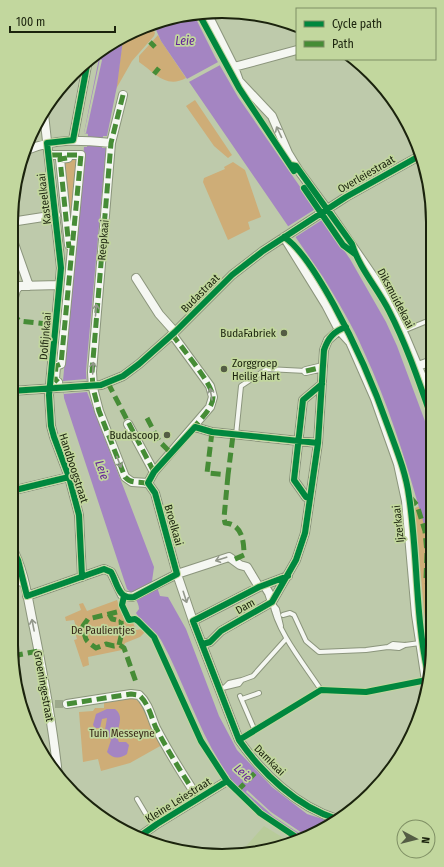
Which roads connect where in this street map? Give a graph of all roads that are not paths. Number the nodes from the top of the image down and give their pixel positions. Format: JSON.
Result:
{"nodes":[{"id":1,"x":210,"y":18,"type":"edge"},
{"id":2,"x":296,"y":50,"type":"edge"},
{"id":3,"x":234,"y":67,"type":"junction"},
{"id":4,"x":86,"y":70,"type":"edge"},
{"id":5,"x":123,"y":95,"type":"dead end"},
{"id":6,"x":45,"y":121,"type":"edge"},
{"id":7,"x":73,"y":136,"type":"junction"},
{"id":8,"x":107,"y":142,"type":"junction"},
{"id":9,"x":47,"y":143,"type":"junction"},
{"id":10,"x":32,"y":148,"type":"edge"},
{"id":11,"x":52,"y":155,"type":"dead end"},
{"id":12,"x":81,"y":157,"type":"junction"},
{"id":13,"x":416,"y":159,"type":"edge"},
{"id":14,"x":325,"y":210,"type":"junction"},
{"id":15,"x":56,"y":215,"type":"junction"},
{"id":16,"x":18,"y":221,"type":"edge"},
{"id":17,"x":287,"y":235,"type":"junction"},
{"id":18,"x":70,"y":250,"type":"junction"},
{"id":19,"x":18,"y":255,"type":"edge"},
{"id":20,"x":136,"y":278,"type":"dead end"},
{"id":21,"x":59,"y":285,"type":"junction"},
{"id":22,"x":29,"y":286,"type":"junction"},
{"id":23,"x":18,"y":287,"type":"edge"},
{"id":24,"x":426,"y":322,"type":"edge"},
{"id":25,"x":339,"y":330,"type":"junction"},
{"id":26,"x":403,"y":331,"type":"junction"},
{"id":27,"x":173,"y":333,"type":"junction"},
{"id":28,"x":426,"y":363,"type":"edge"},
{"id":29,"x":418,"y":366,"type":"junction"},
{"id":30,"x":323,"y":367,"type":"junction"},
{"id":31,"x":306,"y":371,"type":"joint"},
{"id":32,"x":322,"y":384,"type":"junction"},
{"id":33,"x":60,"y":385,"type":"junction"},
{"id":34,"x":90,"y":386,"type":"junction"},
{"id":35,"x":426,"y":388,"type":"edge"},
{"id":36,"x":50,"y":389,"type":"junction"},
{"id":37,"x":18,"y":391,"type":"edge"},
{"id":38,"x":128,"y":424,"type":"dead end"},
{"id":39,"x":195,"y":427,"type":"junction"},
{"id":40,"x":236,"y":435,"type":"junction"},
{"id":41,"x":300,"y":441,"type":"junction"},
{"id":42,"x":318,"y":443,"type":"junction"},
{"id":43,"x":154,"y":472,"type":"junction"},
{"id":44,"x":69,"y":477,"type":"junction"},
{"id":45,"x":148,"y":484,"type":"junction"},
{"id":46,"x":18,"y":489,"type":"edge"},
{"id":47,"x":310,"y":498,"type":"junction"},
{"id":48,"x":18,"y":560,"type":"edge"},
{"id":49,"x":177,"y":574,"type":"junction"},
{"id":50,"x":288,"y":576,"type":"junction"},
{"id":51,"x":82,"y":577,"type":"junction"},
{"id":52,"x":18,"y":581,"type":"edge"},
{"id":53,"x":24,"y":582,"type":"junction"},
{"id":54,"x":261,"y":586,"type":"junction"},
{"id":55,"x":28,"y":596,"type":"junction"},
{"id":56,"x":272,"y":602,"type":"junction"},
{"id":57,"x":283,"y":615,"type":"dead end"},
{"id":58,"x":193,"y":621,"type":"junction"},
{"id":59,"x":286,"y":639,"type":"junction"},
{"id":60,"x":420,"y":643,"type":"junction"},
{"id":61,"x":203,"y":644,"type":"junction"},
{"id":62,"x":424,"y":670,"type":"edge"},
{"id":63,"x":423,"y":682,"type":"edge"},
{"id":64,"x":221,"y":688,"type":"junction"},
{"id":65,"x":321,"y":690,"type":"junction"},
{"id":66,"x":260,"y":693,"type":"dead end"},
{"id":67,"x":67,"y":704,"type":"tunnel mouth"},
{"id":68,"x":255,"y":731,"type":"junction"},
{"id":69,"x":239,"y":740,"type":"junction"},
{"id":70,"x":57,"y":765,"type":"edge"},
{"id":71,"x":226,"y":781,"type":"dead end"},
{"id":72,"x":198,"y":798,"type":"junction"},
{"id":73,"x":137,"y":799,"type":"dead end"},
{"id":74,"x":332,"y":817,"type":"edge"},
{"id":75,"x":153,"y":826,"type":"junction"},
{"id":76,"x":144,"y":833,"type":"edge"}],
"edges":[{"from":1,"to":3,"type":"street","name":"Diksmuidekaai"},
{"from":2,"to":3,"type":"street"},
{"from":14,"to":3,"type":"street","name":"Diksmuidekaai","one_way":true},
{"from":4,"to":7,"type":"street"},
{"from":5,"to":8,"type":"street","name":"Reepkaai"},
{"from":6,"to":9,"type":"street","name":"Kasteelkaai"},
{"from":7,"to":8,"type":"street"},
{"from":7,"to":9,"type":"street"},
{"from":34,"to":8,"type":"street","name":"Reepkaai","one_way":true},
{"from":9,"to":10,"type":"street"},
{"from":9,"to":15,"type":"street","name":"Kasteelkaai"},
{"from":11,"to":12,"type":"street"},
{"from":12,"to":18,"type":"street"},
{"from":12,"to":18,"type":"street"},
{"from":13,"to":14,"type":"street","name":"Overleiestraat"},
{"from":14,"to":17,"type":"street","name":"Budastraat"},
{"from":14,"to":26,"type":"street","name":"Diksmuidekaai"},
{"from":15,"to":16,"type":"street"},
{"from":15,"to":21,"type":"street","name":"Kasteelkaai"},
{"from":17,"to":25,"type":"street"},
{"from":17,"to":27,"type":"street","name":"Budastraat"},
{"from":18,"to":33,"type":"street"},
{"from":19,"to":22,"type":"street"},
{"from":20,"to":27,"type":"street"},
{"from":21,"to":22,"type":"street"},
{"from":21,"to":36,"type":"street","name":"Dolfijnkaai"},
{"from":22,"to":23,"type":"street"},
{"from":24,"to":26,"type":"lane"},
{"from":25,"to":30,"type":"street","name":"Dam"},
{"from":25,"to":60,"type":"street","name":"Ijzerkaai"},
{"from":26,"to":29,"type":"street","name":"Diksmuidekaai"},
{"from":27,"to":34,"type":"street","name":"Budastraat"},
{"from":39,"to":27,"type":"street","one_way":true},
{"from":28,"to":29,"type":"street"},
{"from":29,"to":35,"type":"street","name":"Diksmuidekaai"},
{"from":30,"to":31,"type":"street"},
{"from":30,"to":32,"type":"street","name":"Dam"},
{"from":31,"to":40,"type":"lane"},
{"from":32,"to":41,"type":"street"},
{"from":32,"to":42,"type":"street","name":"Dam"},
{"from":33,"to":34,"type":"street","name":"Budastraat"},
{"from":33,"to":36,"type":"street","name":"Budastraat"},
{"from":34,"to":45,"type":"street","one_way":true},
{"from":36,"to":37,"type":"street","name":"Budastraat"},
{"from":36,"to":44,"type":"street","name":"Handboogstraat"},
{"from":38,"to":43,"type":"street"},
{"from":39,"to":40,"type":"street"},
{"from":39,"to":43,"type":"street"},
{"from":40,"to":41,"type":"street"},
{"from":41,"to":42,"type":"street"},
{"from":41,"to":47,"type":"street"},
{"from":42,"to":47,"type":"street","name":"Dam"},
{"from":43,"to":45,"type":"street"},
{"from":44,"to":46,"type":"street"},
{"from":44,"to":51,"type":"street","name":"Handboogstraat"},
{"from":45,"to":49,"type":"street","name":"Broelkaai"},
{"from":47,"to":50,"type":"street","name":"Dam"},
{"from":48,"to":53,"type":"street","name":"Groeningestraat"},
{"from":49,"to":51,"type":"street"},
{"from":54,"to":49,"type":"street","one_way":true},
{"from":49,"to":58,"type":"street","name":"Broelkaai","one_way":true},
{"from":50,"to":54,"type":"street","name":"Dam"},
{"from":50,"to":56,"type":"street","name":"Dam"},
{"from":51,"to":55,"type":"street"},
{"from":52,"to":53,"type":"street"},
{"from":53,"to":55,"type":"street","name":"Groeningestraat"},
{"from":54,"to":56,"type":"street","name":"Dam"},
{"from":54,"to":58,"type":"street","name":"Dam"},
{"from":70,"to":55,"type":"street","name":"Groeningestraat","one_way":true},
{"from":56,"to":59,"type":"lane"},
{"from":56,"to":61,"type":"street","name":"Dam"},
{"from":57,"to":60,"type":"lane"},
{"from":58,"to":61,"type":"street","name":"Damkaai"},
{"from":59,"to":64,"type":"lane"},
{"from":59,"to":65,"type":"lane"},
{"from":60,"to":62,"type":"street","name":"Ijzerkaai"},
{"from":61,"to":64,"type":"street","name":"Damkaai"},
{"from":63,"to":65,"type":"lane"},
{"from":64,"to":69,"type":"street","name":"Damkaai"},
{"from":65,"to":68,"type":"lane"},
{"from":66,"to":68,"type":"lane"},
{"from":67,"to":72,"type":"street"},
{"from":68,"to":69,"type":"lane"},
{"from":69,"to":74,"type":"street","name":"Damkaai"},
{"from":71,"to":72,"type":"street","name":"Kleine Leiestraat"},
{"from":72,"to":75,"type":"street","name":"Kleine Leiestraat"},
{"from":73,"to":75,"type":"lane"},
{"from":75,"to":76,"type":"street","name":"Kleine Leiestraat"}]}
